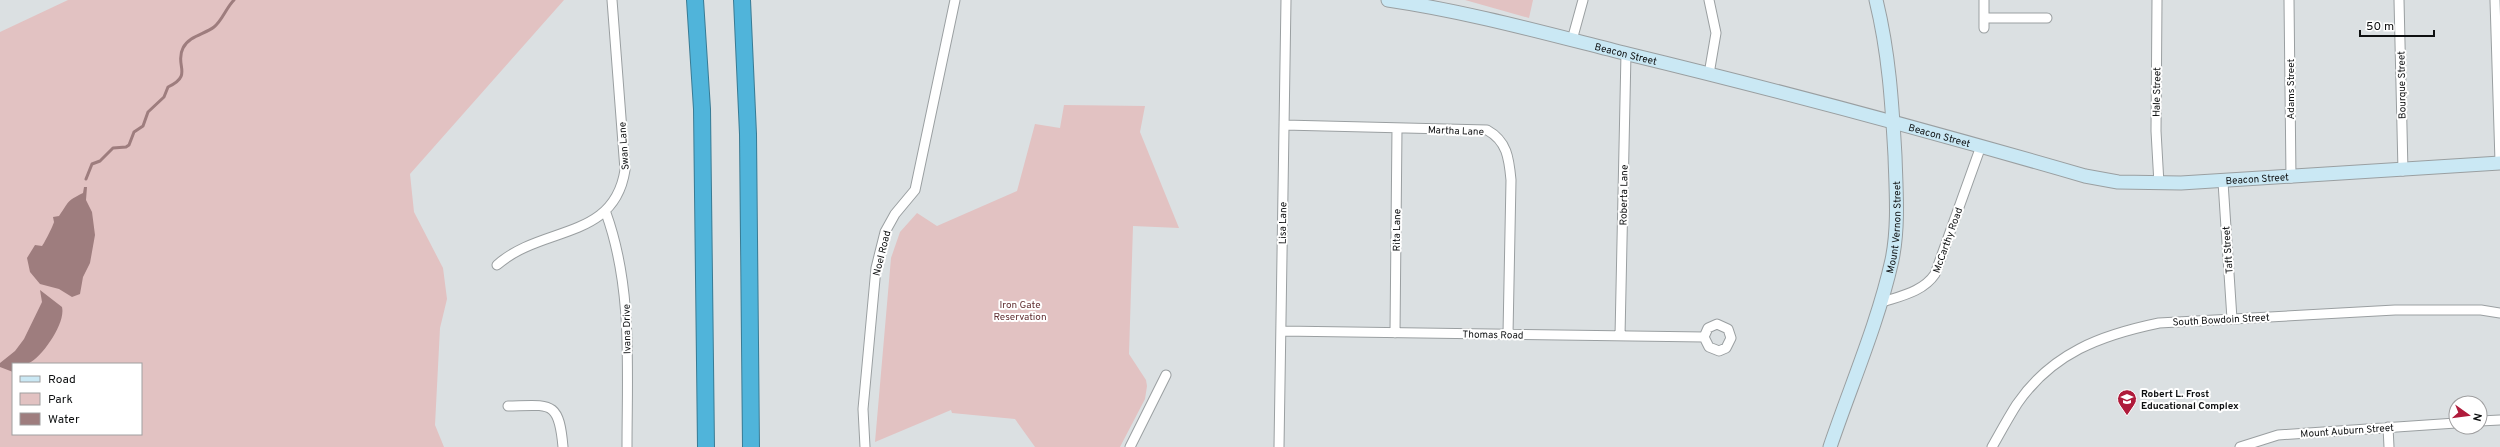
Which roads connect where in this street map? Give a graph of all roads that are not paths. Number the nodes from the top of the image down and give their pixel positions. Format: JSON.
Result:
{"nodes":[{"id":1,"x":612,"y":0,"type":"edge"},
{"id":2,"x":695,"y":0,"type":"edge"},
{"id":3,"x":742,"y":0,"type":"edge"},
{"id":4,"x":955,"y":0,"type":"edge"},
{"id":5,"x":1286,"y":0,"type":"edge"},
{"id":6,"x":1388,"y":0,"type":"edge"},
{"id":7,"x":1583,"y":0,"type":"edge"},
{"id":8,"x":1710,"y":0,"type":"edge"},
{"id":9,"x":1876,"y":0,"type":"edge"},
{"id":10,"x":1984,"y":0,"type":"edge"},
{"id":11,"x":2157,"y":0,"type":"edge"},
{"id":12,"x":2289,"y":0,"type":"edge"},
{"id":13,"x":2399,"y":0,"type":"edge"},
{"id":14,"x":2495,"y":0,"type":"edge"},
{"id":15,"x":1984,"y":18,"type":"junction"},
{"id":16,"x":2047,"y":18,"type":"dead end"},
{"id":17,"x":1984,"y":28,"type":"dead end"},
{"id":18,"x":1572,"y":40,"type":"junction"},
{"id":19,"x":1626,"y":53,"type":"junction"},
{"id":20,"x":1709,"y":74,"type":"junction"},
{"id":21,"x":1893,"y":121,"type":"junction"},
{"id":22,"x":1284,"y":125,"type":"junction"},
{"id":23,"x":1397,"y":128,"type":"junction"},
{"id":24,"x":1981,"y":146,"type":"junction"},
{"id":25,"x":2500,"y":162,"type":"edge"},
{"id":26,"x":2403,"y":170,"type":"junction"},
{"id":27,"x":2291,"y":178,"type":"junction"},
{"id":28,"x":2223,"y":182,"type":"junction"},
{"id":29,"x":2159,"y":184,"type":"junction"},
{"id":30,"x":606,"y":213,"type":"junction"},
{"id":31,"x":497,"y":265,"type":"dead end"},
{"id":32,"x":1880,"y":302,"type":"junction"},
{"id":33,"x":2500,"y":313,"type":"edge"},
{"id":34,"x":2232,"y":319,"type":"junction"},
{"id":35,"x":1281,"y":331,"type":"junction"},
{"id":36,"x":1395,"y":333,"type":"junction"},
{"id":37,"x":1508,"y":334,"type":"junction"},
{"id":38,"x":1620,"y":336,"type":"junction"},
{"id":39,"x":1704,"y":337,"type":"dead end"},
{"id":40,"x":1166,"y":375,"type":"dead end"},
{"id":41,"x":508,"y":406,"type":"dead end"},
{"id":42,"x":2500,"y":420,"type":"edge"},
{"id":43,"x":2488,"y":421,"type":"edge"},
{"id":44,"x":2448,"y":423,"type":"edge"},
{"id":45,"x":2388,"y":427,"type":"junction"},
{"id":46,"x":563,"y":447,"type":"edge"},
{"id":47,"x":628,"y":447,"type":"edge"},
{"id":48,"x":706,"y":447,"type":"edge"},
{"id":49,"x":751,"y":447,"type":"edge"},
{"id":50,"x":865,"y":447,"type":"edge"},
{"id":51,"x":1130,"y":447,"type":"edge"},
{"id":52,"x":1279,"y":447,"type":"edge"},
{"id":53,"x":1830,"y":447,"type":"edge"},
{"id":54,"x":1992,"y":447,"type":"edge"},
{"id":55,"x":2240,"y":447,"type":"edge"},
{"id":56,"x":2389,"y":447,"type":"edge"}],
"edges":[{"from":1,"to":30,"type":"street","name":"Swan Lane"},
{"from":2,"to":48,"type":"highway"},
{"from":3,"to":49,"type":"highway"},
{"from":4,"to":50,"type":"street","name":"Noel Road"},
{"from":5,"to":22,"type":"street","name":"Lisa Lane"},
{"from":6,"to":18,"type":"main road","name":"Beacon Street"},
{"from":7,"to":18,"type":"street"},
{"from":8,"to":20,"type":"street"},
{"from":9,"to":21,"type":"main road","name":"Mount Vernon Street"},
{"from":10,"to":15,"type":"street"},
{"from":11,"to":29,"type":"street","name":"Hale Street"},
{"from":12,"to":27,"type":"street","name":"Adams Street"},
{"from":13,"to":26,"type":"street","name":"Bourque Street"},
{"from":14,"to":25,"type":"street"},
{"from":15,"to":16,"type":"street"},
{"from":15,"to":17,"type":"street"},
{"from":18,"to":19,"type":"main road","name":"Beacon Street"},
{"from":19,"to":20,"type":"main road","name":"Beacon Street"},
{"from":19,"to":38,"type":"street","name":"Roberta Lane"},
{"from":20,"to":21,"type":"main road","name":"Beacon Street"},
{"from":21,"to":24,"type":"main road","name":"Beacon Street"},
{"from":21,"to":32,"type":"main road","name":"Mount Vernon Street"},
{"from":22,"to":23,"type":"street","name":"Martha Lane"},
{"from":22,"to":35,"type":"street","name":"Lisa Lane"},
{"from":23,"to":36,"type":"street","name":"Rita Lane"},
{"from":23,"to":37,"type":"street","name":"Martha Lane"},
{"from":24,"to":29,"type":"main road","name":"Beacon Street"},
{"from":24,"to":32,"type":"street","name":"McCarthy Road"},
{"from":25,"to":26,"type":"main road","name":"Beacon Street"},
{"from":26,"to":27,"type":"main road","name":"Beacon Street"},
{"from":27,"to":28,"type":"main road","name":"Beacon Street"},
{"from":28,"to":29,"type":"main road","name":"Beacon Street"},
{"from":28,"to":34,"type":"street","name":"Taft Street"},
{"from":30,"to":31,"type":"street","name":"Swan Lane"},
{"from":30,"to":47,"type":"street","name":"Ivana Drive"},
{"from":32,"to":53,"type":"main road","name":"Mount Vernon Street"},
{"from":33,"to":34,"type":"street","name":"South Bowdoin Street"},
{"from":34,"to":54,"type":"street","name":"South Bowdoin Street"},
{"from":35,"to":36,"type":"street","name":"Thomas Road"},
{"from":35,"to":52,"type":"street","name":"Lisa Lane"},
{"from":36,"to":37,"type":"street","name":"Thomas Road"},
{"from":37,"to":38,"type":"street","name":"Thomas Road"},
{"from":38,"to":39,"type":"street","name":"Thomas Road"},
{"from":40,"to":51,"type":"street"},
{"from":41,"to":46,"type":"street"},
{"from":42,"to":43,"type":"street"},
{"from":44,"to":45,"type":"street","name":"Mount Auburn Street"},
{"from":45,"to":55,"type":"street","name":"Mount Auburn Street"},
{"from":45,"to":56,"type":"street"}]}
